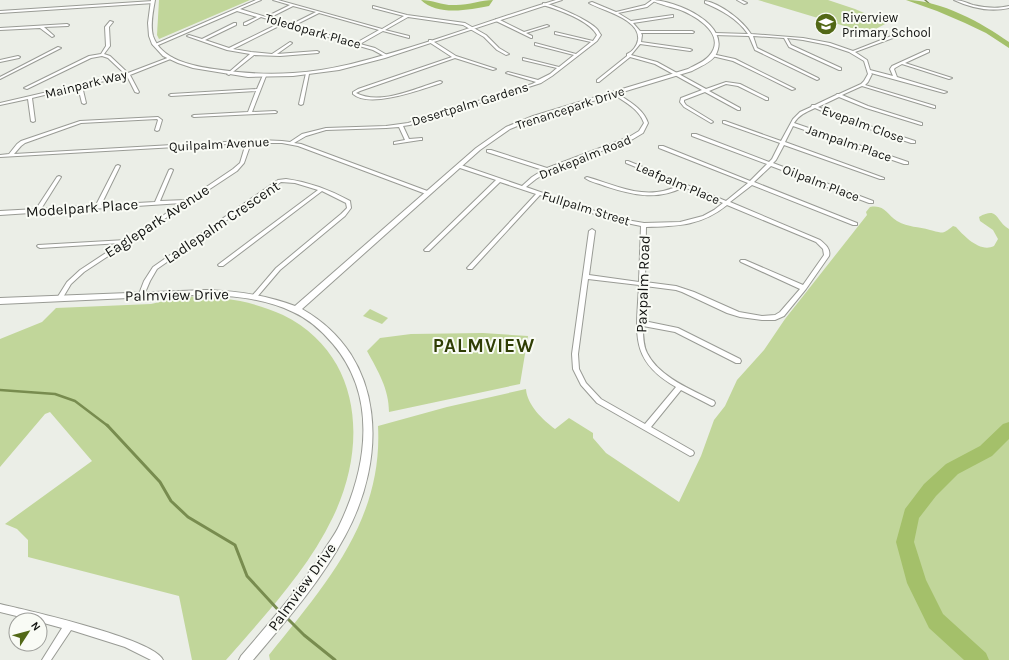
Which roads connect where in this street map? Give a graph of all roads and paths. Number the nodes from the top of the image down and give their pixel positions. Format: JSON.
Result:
{"nodes":[{"id":1,"x":259,"y":0,"type":"edge"},
{"id":2,"x":275,"y":0,"type":"edge"},
{"id":3,"x":560,"y":0,"type":"edge"},
{"id":4,"x":654,"y":0,"type":"edge"},
{"id":5,"x":739,"y":0,"type":"edge"},
{"id":6,"x":956,"y":0,"type":"edge"},
{"id":7,"x":153,"y":1,"type":"edge"},
{"id":8,"x":706,"y":2,"type":"dead end"},
{"id":9,"x":591,"y":3,"type":"dead end"},
{"id":10,"x":745,"y":3,"type":"dead end"},
{"id":11,"x":544,"y":4,"type":"junction"},
{"id":12,"x":293,"y":5,"type":"junction"},
{"id":13,"x":374,"y":7,"type":"dead end"},
{"id":14,"x":1009,"y":7,"type":"edge"},
{"id":15,"x":238,"y":10,"type":"junction"},
{"id":16,"x":0,"y":12,"type":"edge"},
{"id":17,"x":319,"y":12,"type":"junction"},
{"id":18,"x":616,"y":13,"type":"junction"},
{"id":19,"x":261,"y":16,"type":"junction"},
{"id":20,"x":407,"y":16,"type":"junction"},
{"id":21,"x":672,"y":16,"type":"dead end"},
{"id":22,"x":266,"y":18,"type":"junction"},
{"id":23,"x":497,"y":20,"type":"junction"},
{"id":24,"x":112,"y":22,"type":"dead end"},
{"id":25,"x":632,"y":22,"type":"junction"},
{"id":26,"x":283,"y":23,"type":"junction"},
{"id":27,"x":236,"y":24,"type":"dead end"},
{"id":28,"x":245,"y":24,"type":"dead end"},
{"id":29,"x":67,"y":25,"type":"dead end"},
{"id":30,"x":293,"y":25,"type":"junction"},
{"id":31,"x":40,"y":26,"type":"junction"},
{"id":32,"x":547,"y":26,"type":"dead end"},
{"id":33,"x":472,"y":28,"type":"junction"},
{"id":34,"x":0,"y":29,"type":"edge"},
{"id":35,"x":382,"y":29,"type":"junction"},
{"id":36,"x":640,"y":32,"type":"junction"},
{"id":37,"x":692,"y":32,"type":"dead end"},
{"id":38,"x":524,"y":33,"type":"junction"},
{"id":39,"x":556,"y":33,"type":"dead end"},
{"id":40,"x":715,"y":34,"type":"junction"},
{"id":41,"x":900,"y":34,"type":"dead end"},
{"id":42,"x":750,"y":35,"type":"junction"},
{"id":43,"x":52,"y":36,"type":"dead end"},
{"id":44,"x":189,"y":36,"type":"dead end"},
{"id":45,"x":408,"y":37,"type":"dead end"},
{"id":46,"x":531,"y":37,"type":"dead end"},
{"id":47,"x":786,"y":37,"type":"junction"},
{"id":48,"x":202,"y":40,"type":"junction"},
{"id":49,"x":430,"y":41,"type":"junction"},
{"id":50,"x":290,"y":42,"type":"dead end"},
{"id":51,"x":593,"y":42,"type":"junction"},
{"id":52,"x":639,"y":43,"type":"junction"},
{"id":53,"x":357,"y":44,"type":"junction"},
{"id":54,"x":536,"y":44,"type":"dead end"},
{"id":55,"x":155,"y":45,"type":"junction"},
{"id":56,"x":59,"y":48,"type":"dead end"},
{"id":57,"x":230,"y":49,"type":"junction"},
{"id":58,"x":690,"y":50,"type":"dead end"},
{"id":59,"x":928,"y":51,"type":"dead end"},
{"id":60,"x":317,"y":52,"type":"dead end"},
{"id":61,"x":852,"y":52,"type":"junction"},
{"id":62,"x":102,"y":54,"type":"junction"},
{"id":63,"x":253,"y":54,"type":"junction"},
{"id":64,"x":507,"y":54,"type":"dead end"},
{"id":65,"x":273,"y":55,"type":"junction"},
{"id":66,"x":577,"y":55,"type":"junction"},
{"id":67,"x":628,"y":55,"type":"junction"},
{"id":68,"x":713,"y":55,"type":"junction"},
{"id":69,"x":386,"y":56,"type":"junction"},
{"id":70,"x":18,"y":57,"type":"dead end"},
{"id":71,"x":455,"y":57,"type":"junction"},
{"id":72,"x":171,"y":58,"type":"junction"},
{"id":73,"x":524,"y":59,"type":"dead end"},
{"id":74,"x":0,"y":61,"type":"edge"},
{"id":75,"x":901,"y":63,"type":"junction"},
{"id":76,"x":560,"y":68,"type":"junction"},
{"id":77,"x":840,"y":69,"type":"dead end"},
{"id":78,"x":494,"y":70,"type":"dead end"},
{"id":79,"x":870,"y":71,"type":"junction"},
{"id":80,"x":508,"y":73,"type":"dead end"},
{"id":81,"x":229,"y":74,"type":"junction"},
{"id":82,"x":308,"y":74,"type":"junction"},
{"id":83,"x":675,"y":74,"type":"junction"},
{"id":84,"x":127,"y":75,"type":"junction"},
{"id":85,"x":264,"y":76,"type":"junction"},
{"id":86,"x":0,"y":78,"type":"edge"},
{"id":87,"x":950,"y":78,"type":"dead end"},
{"id":88,"x":817,"y":79,"type":"dead end"},
{"id":89,"x":896,"y":79,"type":"junction"},
{"id":90,"x":598,"y":81,"type":"dead end"},
{"id":91,"x":440,"y":82,"type":"dead end"},
{"id":92,"x":540,"y":82,"type":"junction"},
{"id":93,"x":862,"y":84,"type":"junction"},
{"id":94,"x":80,"y":86,"type":"junction"},
{"id":95,"x":26,"y":88,"type":"dead end"},
{"id":96,"x":793,"y":89,"type":"dead end"},
{"id":97,"x":258,"y":90,"type":"junction"},
{"id":98,"x":704,"y":91,"type":"junction"},
{"id":99,"x":137,"y":92,"type":"dead end"},
{"id":100,"x":945,"y":92,"type":"dead end"},
{"id":101,"x":614,"y":93,"type":"junction"},
{"id":102,"x":171,"y":94,"type":"dead end"},
{"id":103,"x":838,"y":95,"type":"junction"},
{"id":104,"x":30,"y":97,"type":"junction"},
{"id":105,"x":767,"y":99,"type":"dead end"},
{"id":106,"x":84,"y":103,"type":"dead end"},
{"id":107,"x":0,"y":104,"type":"edge"},
{"id":108,"x":301,"y":104,"type":"dead end"},
{"id":109,"x":813,"y":106,"type":"junction"},
{"id":110,"x":934,"y":107,"type":"dead end"},
{"id":111,"x":739,"y":110,"type":"dead end"},
{"id":112,"x":274,"y":112,"type":"dead end"},
{"id":113,"x":250,"y":113,"type":"junction"},
{"id":114,"x":194,"y":116,"type":"dead end"},
{"id":115,"x":33,"y":121,"type":"dead end"},
{"id":116,"x":711,"y":122,"type":"dead end"},
{"id":117,"x":724,"y":122,"type":"dead end"},
{"id":118,"x":792,"y":124,"type":"junction"},
{"id":119,"x":921,"y":124,"type":"dead end"},
{"id":120,"x":401,"y":126,"type":"junction"},
{"id":121,"x":157,"y":130,"type":"dead end"},
{"id":122,"x":694,"y":135,"type":"dead end"},
{"id":123,"x":420,"y":139,"type":"dead end"},
{"id":124,"x":408,"y":141,"type":"junction"},
{"id":125,"x":249,"y":142,"type":"junction"},
{"id":126,"x":914,"y":142,"type":"dead end"},
{"id":127,"x":291,"y":143,"type":"junction"},
{"id":128,"x":396,"y":143,"type":"dead end"},
{"id":129,"x":782,"y":143,"type":"junction"},
{"id":130,"x":661,"y":147,"type":"dead end"},
{"id":131,"x":489,"y":151,"type":"dead end"},
{"id":132,"x":0,"y":156,"type":"edge"},
{"id":133,"x":11,"y":156,"type":"junction"},
{"id":134,"x":628,"y":162,"type":"dead end"},
{"id":135,"x":906,"y":163,"type":"dead end"},
{"id":136,"x":771,"y":164,"type":"junction"},
{"id":137,"x":118,"y":166,"type":"dead end"},
{"id":138,"x":459,"y":166,"type":"junction"},
{"id":139,"x":171,"y":170,"type":"dead end"},
{"id":140,"x":547,"y":170,"type":"junction"},
{"id":141,"x":59,"y":177,"type":"dead end"},
{"id":142,"x":587,"y":178,"type":"dead end"},
{"id":143,"x":882,"y":178,"type":"dead end"},
{"id":144,"x":499,"y":180,"type":"junction"},
{"id":145,"x":751,"y":183,"type":"junction"},
{"id":146,"x":684,"y":185,"type":"junction"},
{"id":147,"x":523,"y":188,"type":"junction"},
{"id":148,"x":321,"y":190,"type":"junction"},
{"id":149,"x":428,"y":193,"type":"junction"},
{"id":150,"x":539,"y":194,"type":"junction"},
{"id":151,"x":188,"y":201,"type":"junction"},
{"id":152,"x":871,"y":202,"type":"dead end"},
{"id":153,"x":157,"y":203,"type":"junction"},
{"id":154,"x":727,"y":203,"type":"junction"},
{"id":155,"x":98,"y":207,"type":"junction"},
{"id":156,"x":38,"y":210,"type":"junction"},
{"id":157,"x":0,"y":213,"type":"edge"},
{"id":158,"x":855,"y":224,"type":"dead end"},
{"id":159,"x":644,"y":225,"type":"junction"},
{"id":160,"x":592,"y":231,"type":"dead end"},
{"id":161,"x":127,"y":241,"type":"junction"},
{"id":162,"x":40,"y":246,"type":"dead end"},
{"id":163,"x":427,"y":250,"type":"dead end"},
{"id":164,"x":743,"y":261,"type":"dead end"},
{"id":165,"x":221,"y":265,"type":"dead end"},
{"id":166,"x":470,"y":268,"type":"dead end"},
{"id":167,"x":587,"y":277,"type":"junction"},
{"id":168,"x":643,"y":284,"type":"junction"},
{"id":169,"x":804,"y":288,"type":"junction"},
{"id":170,"x":142,"y":294,"type":"junction"},
{"id":171,"x":255,"y":296,"type":"junction"},
{"id":172,"x":60,"y":298,"type":"junction"},
{"id":173,"x":0,"y":301,"type":"edge"},
{"id":174,"x":296,"y":310,"type":"junction"},
{"id":175,"x":641,"y":323,"type":"junction"},
{"id":176,"x":738,"y":361,"type":"dead end"},
{"id":177,"x":680,"y":386,"type":"junction"},
{"id":178,"x":712,"y":403,"type":"dead end"},
{"id":179,"x":646,"y":428,"type":"junction"},
{"id":180,"x":690,"y":454,"type":"dead end"},
{"id":181,"x":0,"y":608,"type":"edge"},
{"id":182,"x":69,"y":625,"type":"junction"},
{"id":183,"x":46,"y":660,"type":"edge"},
{"id":184,"x":159,"y":660,"type":"edge"},
{"id":185,"x":245,"y":660,"type":"edge"}],
"edges":[{"from":1,"to":15,"type":"street"},
{"from":2,"to":12,"type":"street"},
{"from":3,"to":11,"type":"street"},
{"from":4,"to":18,"type":"street"},
{"from":4,"to":40,"type":"street"},
{"from":5,"to":10,"type":"street"},
{"from":6,"to":14,"type":"street"},
{"from":7,"to":16,"type":"street"},
{"from":7,"to":55,"type":"street"},
{"from":8,"to":42,"type":"street"},
{"from":9,"to":18,"type":"street"},
{"from":11,"to":23,"type":"street"},
{"from":11,"to":51,"type":"street"},
{"from":12,"to":17,"type":"street"},
{"from":12,"to":22,"type":"street"},
{"from":13,"to":20,"type":"street"},
{"from":15,"to":19,"type":"street","name":"Toledopark Place"},
{"from":15,"to":55,"type":"street"},
{"from":17,"to":30,"type":"street"},
{"from":17,"to":35,"type":"street"},
{"from":18,"to":25,"type":"street"},
{"from":19,"to":22,"type":"street","name":"Toledopark Place"},
{"from":19,"to":28,"type":"street"},
{"from":20,"to":33,"type":"street"},
{"from":20,"to":35,"type":"street"},
{"from":21,"to":25,"type":"street"},
{"from":22,"to":26,"type":"street","name":"Toledopark Place"},
{"from":23,"to":33,"type":"street"},
{"from":23,"to":38,"type":"street"},
{"from":24,"to":62,"type":"street"},
{"from":25,"to":36,"type":"street"},
{"from":26,"to":30,"type":"street","name":"Toledopark Place"},
{"from":26,"to":57,"type":"street"},
{"from":27,"to":48,"type":"street"},
{"from":29,"to":31,"type":"street"},
{"from":30,"to":53,"type":"street","name":"Toledopark Place"},
{"from":31,"to":34,"type":"street"},
{"from":31,"to":43,"type":"street"},
{"from":32,"to":38,"type":"street"},
{"from":33,"to":49,"type":"street"},
{"from":33,"to":64,"type":"street"},
{"from":35,"to":45,"type":"street"},
{"from":35,"to":53,"type":"street"},
{"from":36,"to":37,"type":"street"},
{"from":36,"to":52,"type":"street"},
{"from":38,"to":46,"type":"street"},
{"from":39,"to":51,"type":"street"},
{"from":40,"to":42,"type":"street"},
{"from":40,"to":68,"type":"street"},
{"from":41,"to":61,"type":"street"},
{"from":42,"to":47,"type":"street"},
{"from":42,"to":88,"type":"street"},
{"from":44,"to":48,"type":"street"},
{"from":47,"to":61,"type":"street"},
{"from":47,"to":77,"type":"street"},
{"from":48,"to":57,"type":"street"},
{"from":49,"to":69,"type":"street"},
{"from":49,"to":71,"type":"street"},
{"from":50,"to":65,"type":"street"},
{"from":51,"to":66,"type":"street","name":"Desertpalm Gardens"},
{"from":52,"to":58,"type":"street"},
{"from":52,"to":67,"type":"street"},
{"from":53,"to":69,"type":"street","name":"Toledopark Place"},
{"from":54,"to":66,"type":"street"},
{"from":55,"to":72,"type":"street"},
{"from":56,"to":86,"type":"street"},
{"from":57,"to":63,"type":"street"},
{"from":59,"to":75,"type":"street"},
{"from":60,"to":65,"type":"street"},
{"from":61,"to":79,"type":"street"},
{"from":62,"to":84,"type":"street"},
{"from":62,"to":95,"type":"street"},
{"from":63,"to":65,"type":"street"},
{"from":63,"to":81,"type":"street"},
{"from":66,"to":76,"type":"street","name":"Desertpalm Gardens"},
{"from":67,"to":83,"type":"street"},
{"from":67,"to":90,"type":"street"},
{"from":68,"to":83,"type":"street","name":"Trenancepark Drive"},
{"from":68,"to":96,"type":"street"},
{"from":69,"to":82,"type":"street"},
{"from":70,"to":74,"type":"street"},
{"from":71,"to":78,"type":"street"},
{"from":71,"to":91,"type":"street"},
{"from":72,"to":81,"type":"street"},
{"from":72,"to":84,"type":"street","name":"Mainpark Way"},
{"from":73,"to":76,"type":"street","name":"Desertpalm Gardens"},
{"from":75,"to":87,"type":"street"},
{"from":75,"to":89,"type":"street"},
{"from":76,"to":92,"type":"street","name":"Desertpalm Gardens"},
{"from":79,"to":89,"type":"street"},
{"from":79,"to":93,"type":"street"},
{"from":80,"to":92,"type":"street","name":"Desertpalm Gardens"},
{"from":81,"to":85,"type":"street"},
{"from":82,"to":85,"type":"street"},
{"from":82,"to":108,"type":"street"},
{"from":83,"to":98,"type":"street"},
{"from":83,"to":101,"type":"street","name":"Trenancepark Drive"},
{"from":84,"to":94,"type":"street","name":"Mainpark Way"},
{"from":84,"to":99,"type":"street"},
{"from":85,"to":97,"type":"street"},
{"from":89,"to":100,"type":"street"},
{"from":92,"to":120,"type":"street","name":"Desertpalm Gardens"},
{"from":93,"to":103,"type":"street","name":"Fullpalm Street"},
{"from":93,"to":110,"type":"street"},
{"from":94,"to":104,"type":"street","name":"Mainpark Way"},
{"from":94,"to":106,"type":"street"},
{"from":97,"to":102,"type":"street"},
{"from":97,"to":113,"type":"street"},
{"from":98,"to":105,"type":"street"},
{"from":98,"to":111,"type":"street"},
{"from":98,"to":116,"type":"street"},
{"from":101,"to":138,"type":"street","name":"Trenancepark Drive"},
{"from":101,"to":140,"type":"street","name":"Drakepalm Road"},
{"from":103,"to":109,"type":"street","name":"Fullpalm Street"},
{"from":103,"to":119,"type":"street"},
{"from":104,"to":107,"type":"street","name":"Mainpark Way"},
{"from":104,"to":115,"type":"street"},
{"from":109,"to":118,"type":"street","name":"Fullpalm Street"},
{"from":109,"to":126,"type":"street","name":"Evepalm Close"},
{"from":112,"to":113,"type":"street"},
{"from":113,"to":114,"type":"street"},
{"from":117,"to":129,"type":"street"},
{"from":118,"to":129,"type":"street","name":"Fullpalm Street"},
{"from":118,"to":135,"type":"street","name":"Jampalm Place"},
{"from":120,"to":124,"type":"street","name":"Desertpalm Gardens"},
{"from":120,"to":127,"type":"street","name":"Desertpalm Gardens"},
{"from":121,"to":133,"type":"street"},
{"from":122,"to":136,"type":"street","name":"Oilpalm Place"},
{"from":123,"to":124,"type":"street","name":"Desertpalm Gardens"},
{"from":124,"to":128,"type":"street","name":"Desertpalm Gardens"},
{"from":125,"to":127,"type":"street","name":"Quilpalm Avenue"},
{"from":125,"to":133,"type":"street","name":"Quilpalm Avenue"},
{"from":125,"to":151,"type":"street","name":"Eaglepark Avenue"},
{"from":127,"to":149,"type":"street","name":"Quilpalm Avenue"},
{"from":129,"to":136,"type":"street","name":"Fullpalm Street"},
{"from":129,"to":143,"type":"street"},
{"from":130,"to":145,"type":"street"},
{"from":131,"to":140,"type":"street"},
{"from":132,"to":133,"type":"street","name":"Quilpalm Avenue"},
{"from":134,"to":146,"type":"street","name":"Leafpalm Place"},
{"from":136,"to":145,"type":"street","name":"Fullpalm Street"},
{"from":136,"to":152,"type":"street","name":"Oilpalm Place"},
{"from":137,"to":155,"type":"street"},
{"from":138,"to":144,"type":"street","name":"Fullpalm Street"},
{"from":138,"to":149,"type":"street","name":"Trenancepark Drive"},
{"from":139,"to":153,"type":"street"},
{"from":140,"to":147,"type":"street","name":"Drakepalm Road"},
{"from":141,"to":156,"type":"street"},
{"from":142,"to":146,"type":"street"},
{"from":144,"to":147,"type":"street","name":"Fullpalm Street"},
{"from":144,"to":163,"type":"street"},
{"from":145,"to":154,"type":"street","name":"Fullpalm Street"},
{"from":145,"to":158,"type":"street"},
{"from":146,"to":154,"type":"street","name":"Leafpalm Place"},
{"from":147,"to":150,"type":"street","name":"Fullpalm Street"},
{"from":148,"to":165,"type":"street"},
{"from":148,"to":170,"type":"street","name":"Ladlepalm Crescent"},
{"from":148,"to":171,"type":"street","name":"Ladlepalm Crescent"},
{"from":149,"to":174,"type":"street","name":"Trenancepark Drive"},
{"from":150,"to":159,"type":"street","name":"Fullpalm Street"},
{"from":150,"to":166,"type":"street"},
{"from":151,"to":153,"type":"street","name":"Modelpark Place"},
{"from":151,"to":161,"type":"street","name":"Eaglepark Avenue"},
{"from":153,"to":155,"type":"street","name":"Modelpark Place"},
{"from":154,"to":159,"type":"street","name":"Fullpalm Street"},
{"from":154,"to":169,"type":"street","name":"Leafpalm Place"},
{"from":155,"to":156,"type":"street","name":"Modelpark Place"},
{"from":156,"to":157,"type":"street","name":"Modelpark Place"},
{"from":159,"to":168,"type":"street","name":"Paxpalm Road"},
{"from":160,"to":167,"type":"street"},
{"from":161,"to":162,"type":"street"},
{"from":161,"to":172,"type":"street","name":"Eaglepark Avenue"},
{"from":164,"to":169,"type":"street"},
{"from":167,"to":168,"type":"street"},
{"from":167,"to":179,"type":"street"},
{"from":168,"to":169,"type":"street"},
{"from":168,"to":175,"type":"street","name":"Paxpalm Road"},
{"from":170,"to":171,"type":"street","name":"Palmview Drive"},
{"from":170,"to":172,"type":"street","name":"Palmview Drive"},
{"from":171,"to":174,"type":"street","name":"Palmview Drive"},
{"from":172,"to":173,"type":"street","name":"Palmview Drive"},
{"from":174,"to":185,"type":"street","name":"Palmview Drive"},
{"from":175,"to":176,"type":"street"},
{"from":175,"to":177,"type":"street","name":"Paxpalm Road"},
{"from":177,"to":178,"type":"street","name":"Paxpalm Road"},
{"from":177,"to":179,"type":"street"},
{"from":179,"to":180,"type":"street"},
{"from":181,"to":182,"type":"street"},
{"from":182,"to":183,"type":"street"},
{"from":182,"to":184,"type":"street"}]}
